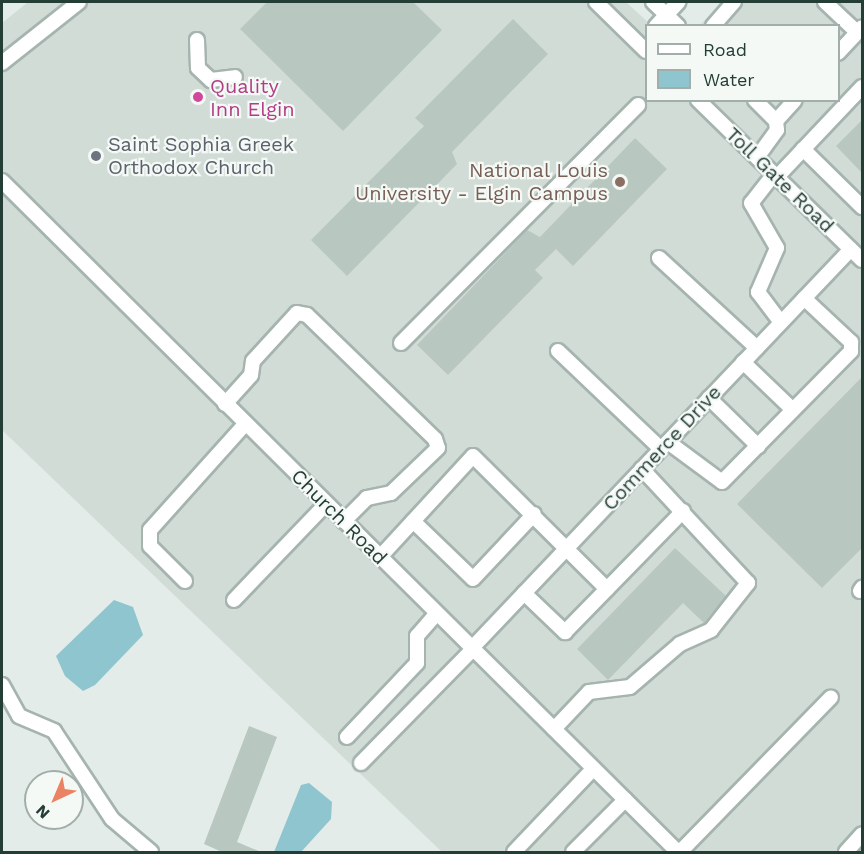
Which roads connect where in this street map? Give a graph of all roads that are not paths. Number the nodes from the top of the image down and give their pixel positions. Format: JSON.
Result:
{"nodes":[{"id":1,"x":79,"y":2,"type":"edge"},
{"id":2,"x":596,"y":2,"type":"edge"},
{"id":3,"x":653,"y":2,"type":"edge"},
{"id":4,"x":678,"y":2,"type":"edge"},
{"id":5,"x":734,"y":2,"type":"edge"},
{"id":6,"x":825,"y":2,"type":"edge"},
{"id":7,"x":666,"y":14,"type":"junction"},
{"id":8,"x":658,"y":24,"type":"edge"},
{"id":9,"x":676,"y":24,"type":"edge"},
{"id":10,"x":715,"y":24,"type":"edge"},
{"id":11,"x":860,"y":30,"type":"edge"},
{"id":12,"x":197,"y":40,"type":"dead end"},
{"id":13,"x":644,"y":44,"type":"edge"},
{"id":14,"x":840,"y":51,"type":"edge"},
{"id":15,"x":2,"y":63,"type":"edge"},
{"id":16,"x":235,"y":77,"type":"dead end"},
{"id":17,"x":862,"y":87,"type":"edge"},
{"id":18,"x":700,"y":102,"type":"edge"},
{"id":19,"x":757,"y":102,"type":"edge"},
{"id":20,"x":793,"y":102,"type":"edge"},
{"id":21,"x":638,"y":105,"type":"dead end"},
{"id":22,"x":776,"y":121,"type":"junction"},
{"id":23,"x":803,"y":149,"type":"junction"},
{"id":24,"x":758,"y":158,"type":"junction"},
{"id":25,"x":775,"y":176,"type":"junction"},
{"id":26,"x":2,"y":181,"type":"edge"},
{"id":27,"x":862,"y":207,"type":"edge"},
{"id":28,"x":851,"y":249,"type":"junction"},
{"id":29,"x":659,"y":258,"type":"dead end"},
{"id":30,"x":862,"y":260,"type":"edge"},
{"id":31,"x":804,"y":298,"type":"junction"},
{"id":32,"x":782,"y":322,"type":"junction"},
{"id":33,"x":400,"y":343,"type":"dead end"},
{"id":34,"x":757,"y":348,"type":"junction"},
{"id":35,"x":558,"y":351,"type":"dead end"},
{"id":36,"x":743,"y":362,"type":"junction"},
{"id":37,"x":709,"y":398,"type":"junction"},
{"id":38,"x":225,"y":404,"type":"junction"},
{"id":39,"x":793,"y":410,"type":"junction"},
{"id":40,"x":245,"y":424,"type":"junction"},
{"id":41,"x":665,"y":445,"type":"junction"},
{"id":42,"x":758,"y":446,"type":"junction"},
{"id":43,"x":642,"y":469,"type":"junction"},
{"id":44,"x":326,"y":504,"type":"junction"},
{"id":45,"x":683,"y":511,"type":"junction"},
{"id":46,"x":534,"y":514,"type":"junction"},
{"id":47,"x":344,"y":521,"type":"junction"},
{"id":48,"x":413,"y":521,"type":"junction"},
{"id":49,"x":568,"y":548,"type":"junction"},
{"id":50,"x":380,"y":557,"type":"junction"},
{"id":51,"x":184,"y":581,"type":"dead end"},
{"id":52,"x":607,"y":589,"type":"junction"},
{"id":53,"x":524,"y":593,"type":"junction"},
{"id":54,"x":234,"y":600,"type":"dead end"},
{"id":55,"x":437,"y":613,"type":"junction"},
{"id":56,"x":472,"y":648,"type":"junction"},
{"id":57,"x":2,"y":685,"type":"edge"},
{"id":58,"x":831,"y":697,"type":"dead end"},
{"id":59,"x":554,"y":729,"type":"junction"},
{"id":60,"x":347,"y":737,"type":"dead end"},
{"id":61,"x":361,"y":764,"type":"dead end"},
{"id":62,"x":593,"y":769,"type":"junction"},
{"id":63,"x":625,"y":800,"type":"junction"},
{"id":64,"x":862,"y":834,"type":"edge"},
{"id":65,"x":151,"y":852,"type":"edge"},
{"id":66,"x":514,"y":852,"type":"edge"},
{"id":67,"x":573,"y":852,"type":"edge"},
{"id":68,"x":679,"y":852,"type":"edge"},
{"id":69,"x":846,"y":852,"type":"edge"}],
"edges":[{"from":1,"to":15,"type":"street"},
{"from":2,"to":13,"type":"street"},
{"from":3,"to":7,"type":"street"},
{"from":4,"to":7,"type":"street"},
{"from":5,"to":10,"type":"street"},
{"from":6,"to":11,"type":"street"},
{"from":7,"to":8,"type":"street"},
{"from":7,"to":9,"type":"street"},
{"from":11,"to":14,"type":"street"},
{"from":12,"to":16,"type":"street"},
{"from":17,"to":23,"type":"street"},
{"from":18,"to":24,"type":"street","name":"Toll Gate Road"},
{"from":19,"to":22,"type":"street"},
{"from":20,"to":22,"type":"street"},
{"from":21,"to":33,"type":"street"},
{"from":22,"to":24,"type":"street"},
{"from":23,"to":25,"type":"street"},
{"from":23,"to":27,"type":"street"},
{"from":24,"to":25,"type":"street","name":"Toll Gate Road"},
{"from":25,"to":28,"type":"street","name":"Toll Gate Road"},
{"from":25,"to":32,"type":"street"},
{"from":26,"to":38,"type":"street","name":"Church Road"},
{"from":28,"to":30,"type":"street","name":"Toll Gate Road"},
{"from":28,"to":31,"type":"street","name":"Commerce Drive"},
{"from":29,"to":34,"type":"street"},
{"from":31,"to":32,"type":"street","name":"Commerce Drive"},
{"from":31,"to":39,"type":"street"},
{"from":32,"to":34,"type":"street","name":"Commerce Drive"},
{"from":34,"to":36,"type":"street","name":"Commerce Drive"},
{"from":35,"to":41,"type":"street"},
{"from":36,"to":37,"type":"street","name":"Commerce Drive"},
{"from":36,"to":39,"type":"street"},
{"from":37,"to":41,"type":"street","name":"Commerce Drive"},
{"from":37,"to":42,"type":"street"},
{"from":38,"to":40,"type":"street","name":"Church Road"},
{"from":38,"to":47,"type":"street"},
{"from":39,"to":42,"type":"street"},
{"from":40,"to":44,"type":"street","name":"Church Road"},
{"from":40,"to":51,"type":"street"},
{"from":41,"to":42,"type":"street"},
{"from":41,"to":43,"type":"street","name":"Commerce Drive"},
{"from":43,"to":45,"type":"street"},
{"from":43,"to":49,"type":"street","name":"Commerce Drive"},
{"from":44,"to":47,"type":"street","name":"Church Road"},
{"from":44,"to":54,"type":"street"},
{"from":45,"to":52,"type":"street"},
{"from":45,"to":59,"type":"street"},
{"from":46,"to":48,"type":"street"},
{"from":46,"to":48,"type":"street"},
{"from":46,"to":49,"type":"street"},
{"from":47,"to":50,"type":"street","name":"Church Road"},
{"from":48,"to":50,"type":"street"},
{"from":49,"to":52,"type":"street"},
{"from":49,"to":53,"type":"street","name":"Commerce Drive"},
{"from":50,"to":55,"type":"street","name":"Church Road"},
{"from":52,"to":53,"type":"street"},
{"from":53,"to":56,"type":"street","name":"Commerce Drive"},
{"from":55,"to":56,"type":"street","name":"Church Road"},
{"from":55,"to":60,"type":"street"},
{"from":56,"to":59,"type":"street","name":"Church Road"},
{"from":56,"to":61,"type":"street","name":"Commerce Drive"},
{"from":57,"to":65,"type":"street"},
{"from":58,"to":68,"type":"street"},
{"from":59,"to":62,"type":"street","name":"Church Road"},
{"from":62,"to":63,"type":"street","name":"Church Road"},
{"from":62,"to":66,"type":"street"},
{"from":63,"to":67,"type":"street"},
{"from":63,"to":68,"type":"street","name":"Church Road"},
{"from":64,"to":69,"type":"street"}]}
